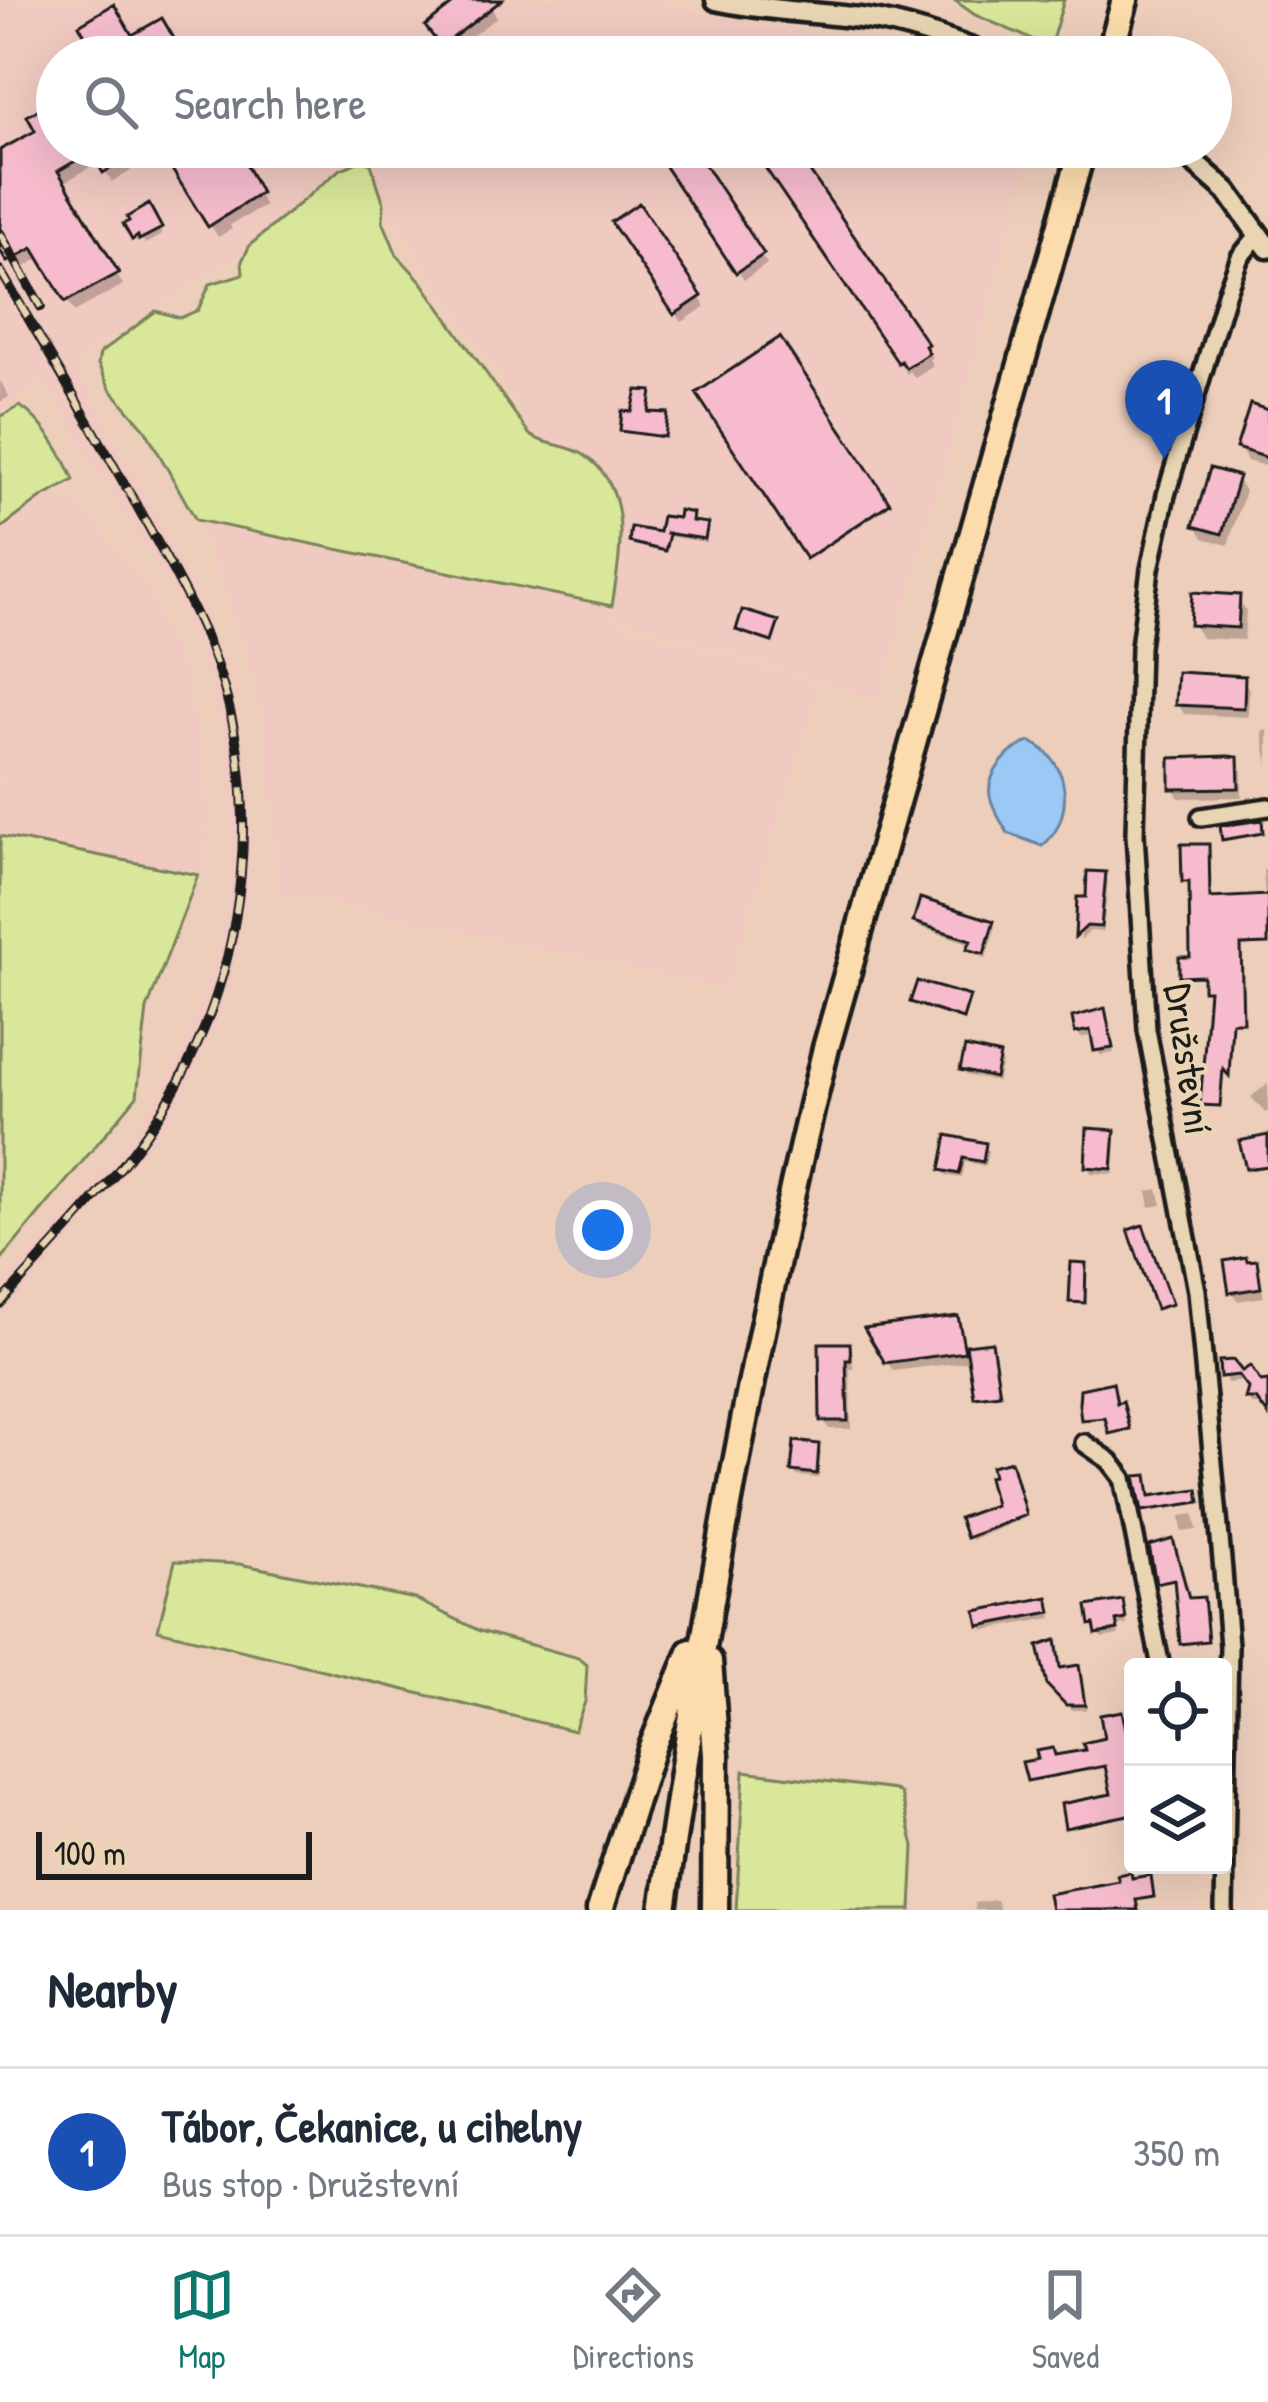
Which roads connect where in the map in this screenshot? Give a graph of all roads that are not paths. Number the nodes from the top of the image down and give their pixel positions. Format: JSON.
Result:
{"nodes":[{"id":1,"x":716,"y":0,"type":"edge"},
{"id":2,"x":1125,"y":0,"type":"edge"},
{"id":3,"x":936,"y":36,"type":"edge"},
{"id":4,"x":1115,"y":36,"type":"edge"},
{"id":5,"x":1077,"y":168,"type":"edge"},
{"id":6,"x":1201,"y":168,"type":"edge"},
{"id":7,"x":1263,"y":241,"type":"edge"},
{"id":8,"x":1268,"y":807,"type":"edge"},
{"id":9,"x":1201,"y":818,"type":"dead end"},
{"id":10,"x":1084,"y":1443,"type":"dead end"},
{"id":11,"x":706,"y":1616,"type":"junction"},
{"id":12,"x":1159,"y":1658,"type":"edge"},
{"id":13,"x":1229,"y":1658,"type":"edge"},
{"id":14,"x":1226,"y":1766,"type":"edge"},
{"id":15,"x":599,"y":1910,"type":"edge"},
{"id":16,"x":663,"y":1910,"type":"edge"},
{"id":17,"x":715,"y":1910,"type":"edge"},
{"id":18,"x":1224,"y":1910,"type":"edge"}],
"edges":[{"from":1,"to":3,"type":"street"},
{"from":2,"to":4,"type":"main road"},
{"from":5,"to":11,"type":"main road"},
{"from":6,"to":7,"type":"street"},
{"from":7,"to":13,"type":"street","name":"Družstevní"},
{"from":8,"to":9,"type":"street"},
{"from":10,"to":12,"type":"street"},
{"from":11,"to":15,"type":"main road"},
{"from":11,"to":16,"type":"main road"},
{"from":11,"to":17,"type":"main road"},
{"from":14,"to":18,"type":"street","name":"Družstevní"}]}
